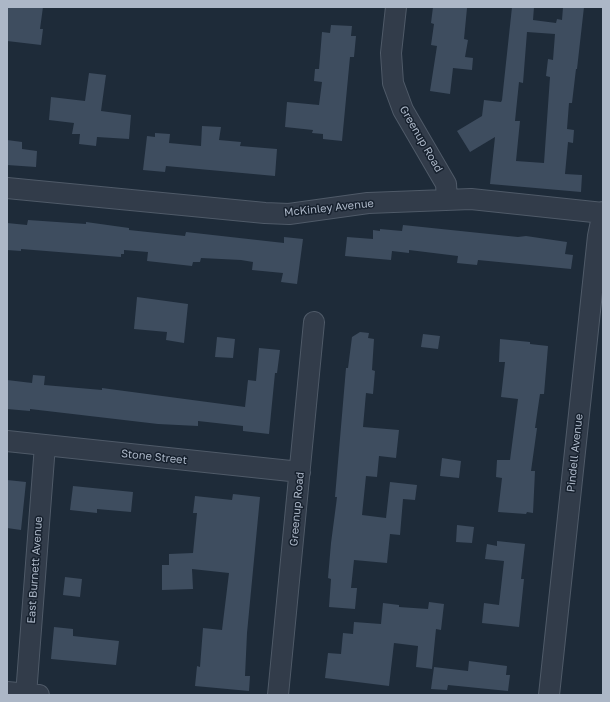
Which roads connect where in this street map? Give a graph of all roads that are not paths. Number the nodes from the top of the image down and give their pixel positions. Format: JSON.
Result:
{"nodes":[{"id":1,"x":396,"y":7,"type":"edge"},
{"id":2,"x":7,"y":188,"type":"edge"},
{"id":3,"x":447,"y":200,"type":"junction"},
{"id":4,"x":603,"y":213,"type":"edge"},
{"id":5,"x":314,"y":322,"type":"dead end"},
{"id":6,"x":7,"y":442,"type":"edge"},
{"id":7,"x":45,"y":445,"type":"junction"},
{"id":8,"x":300,"y":472,"type":"junction"},
{"id":9,"x":24,"y":694,"type":"edge"},
{"id":10,"x":278,"y":695,"type":"edge"},
{"id":11,"x":549,"y":695,"type":"edge"}],
"edges":[{"from":1,"to":3,"type":"street","name":"Greenup Road"},
{"from":2,"to":3,"type":"street","name":"McKinley Avenue"},
{"from":3,"to":4,"type":"street","name":"McKinley Avenue"},
{"from":4,"to":11,"type":"street","name":"Pindell Avenue"},
{"from":5,"to":8,"type":"street","name":"Greenup Road"},
{"from":6,"to":7,"type":"street","name":"Stone Street"},
{"from":7,"to":8,"type":"street","name":"Stone Street"},
{"from":7,"to":9,"type":"street","name":"East Burnett Avenue"},
{"from":8,"to":10,"type":"street","name":"Greenup Road"}]}
